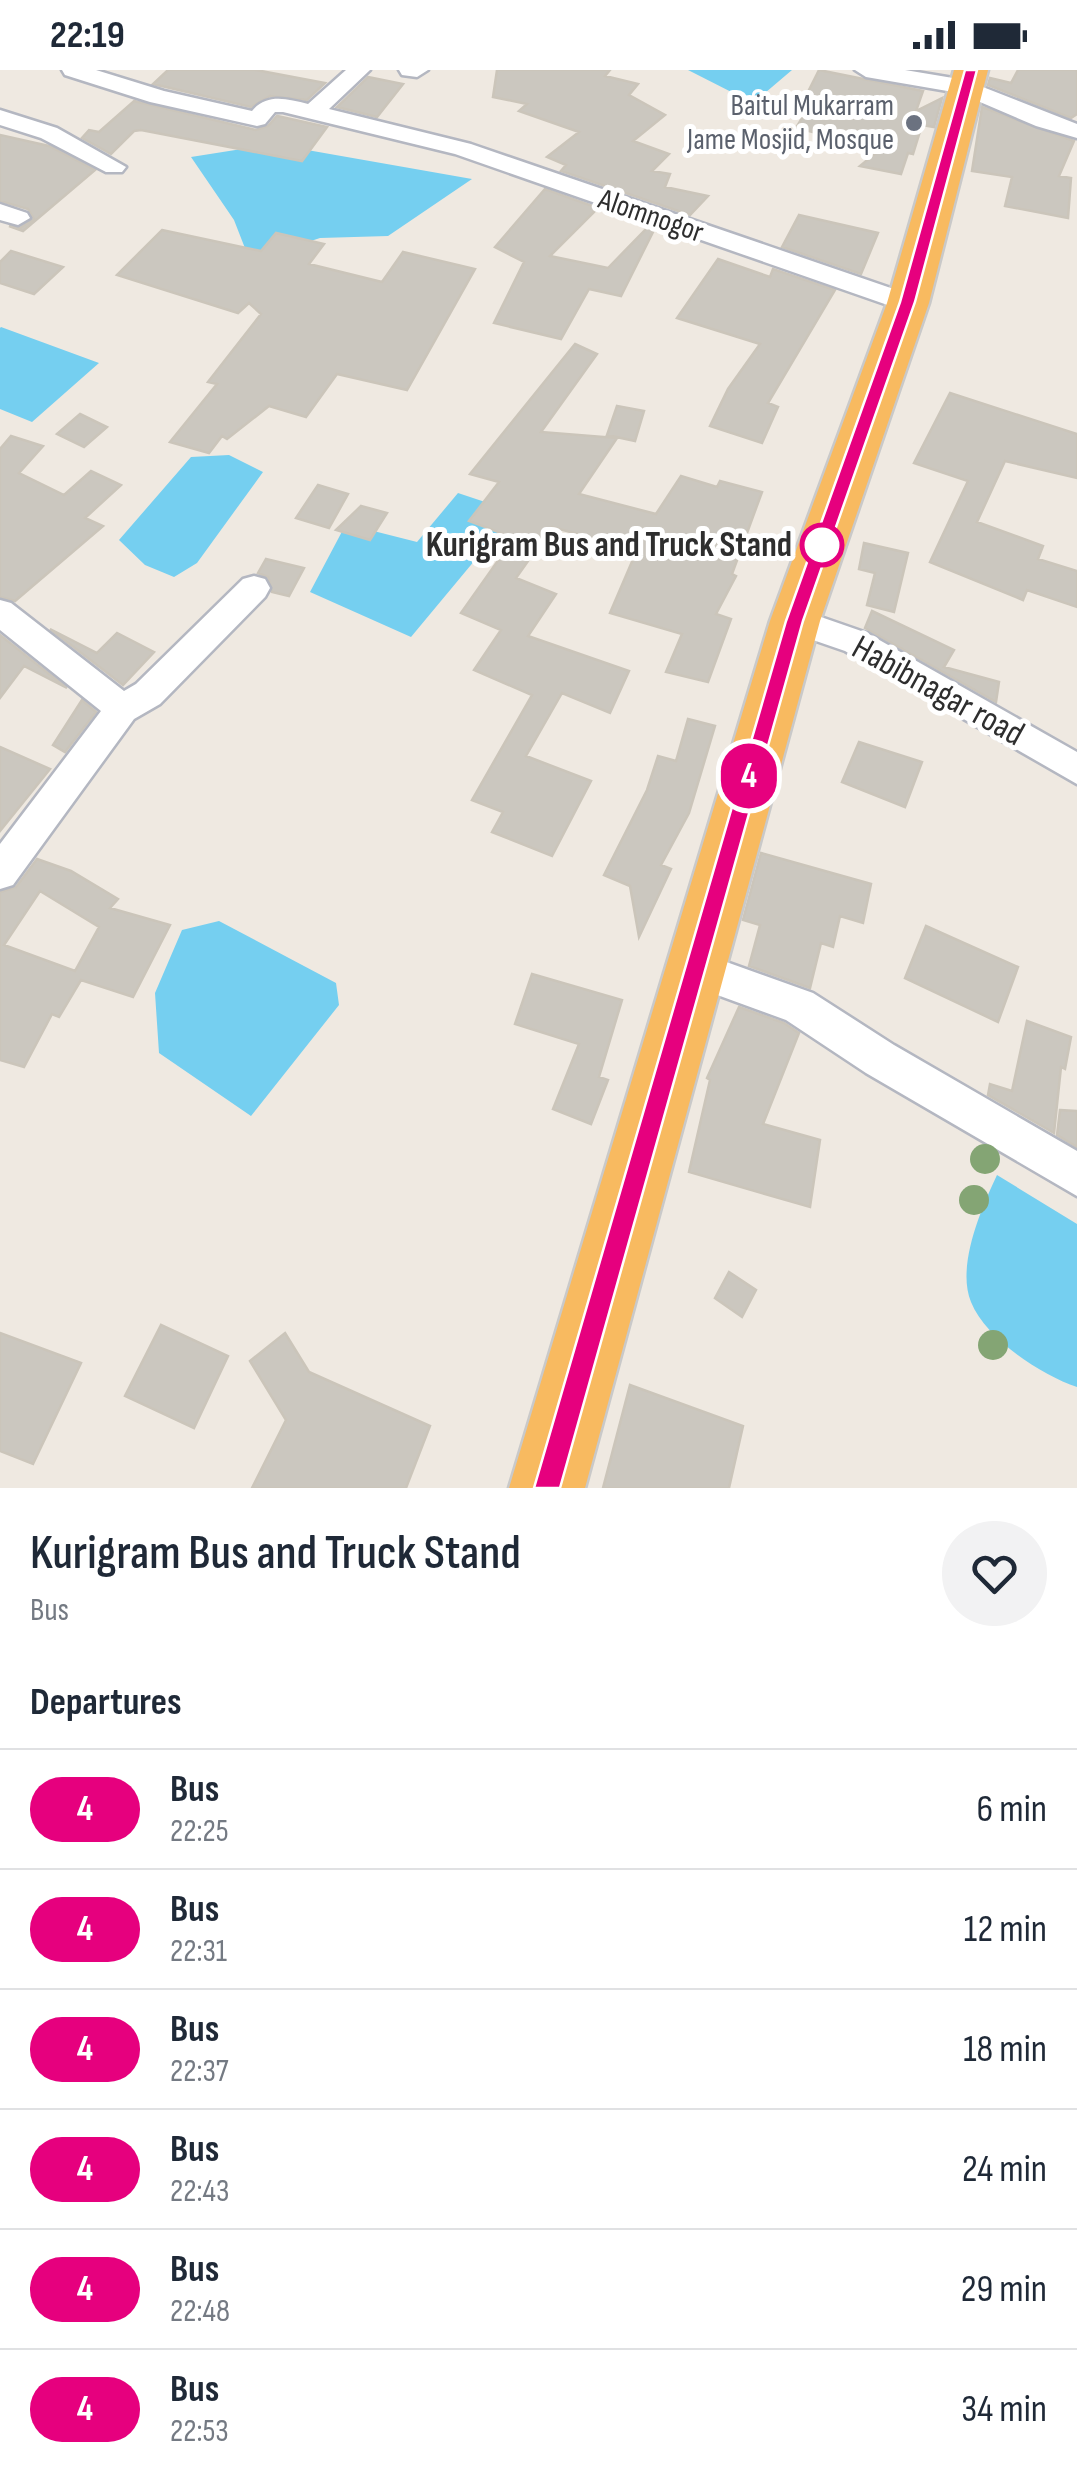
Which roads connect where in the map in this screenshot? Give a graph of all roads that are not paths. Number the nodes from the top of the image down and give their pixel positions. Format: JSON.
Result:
{"nodes":[{"id":1,"x":73,"y":70,"type":"edge"},
{"id":2,"x":359,"y":70,"type":"edge"},
{"id":3,"x":866,"y":70,"type":"edge"},
{"id":4,"x":968,"y":78,"type":"edge"},
{"id":5,"x":312,"y":113,"type":"junction"},
{"id":6,"x":0,"y":116,"type":"edge"},
{"id":7,"x":1077,"y":131,"type":"edge"},
{"id":8,"x":114,"y":166,"type":"dead end"},
{"id":9,"x":908,"y":302,"type":"junction"},
{"id":10,"x":254,"y":588,"type":"dead end"},
{"id":11,"x":0,"y":612,"type":"edge"},
{"id":12,"x":794,"y":621,"type":"junction"},
{"id":13,"x":122,"y":709,"type":"junction"},
{"id":14,"x":1077,"y":770,"type":"edge"},
{"id":15,"x":0,"y":873,"type":"edge"},
{"id":16,"x":694,"y":968,"type":"junction"},
{"id":17,"x":1077,"y":1176,"type":"edge"},
{"id":18,"x":547,"y":1488,"type":"edge"}],
"edges":[{"from":1,"to":5,"type":"street","name":"Alomnogor"},
{"from":2,"to":5,"type":"street"},
{"from":3,"to":4,"type":"street"},
{"from":4,"to":7,"type":"street"},
{"from":4,"to":9,"type":"highway"},
{"from":5,"to":9,"type":"street","name":"Alomnogor"},
{"from":6,"to":8,"type":"street"},
{"from":9,"to":12,"type":"highway"},
{"from":10,"to":13,"type":"street"},
{"from":11,"to":13,"type":"street"},
{"from":12,"to":14,"type":"street","name":"Habibnagar road"},
{"from":12,"to":16,"type":"highway"},
{"from":13,"to":15,"type":"street"},
{"from":16,"to":17,"type":"street"},
{"from":16,"to":18,"type":"highway"}]}
